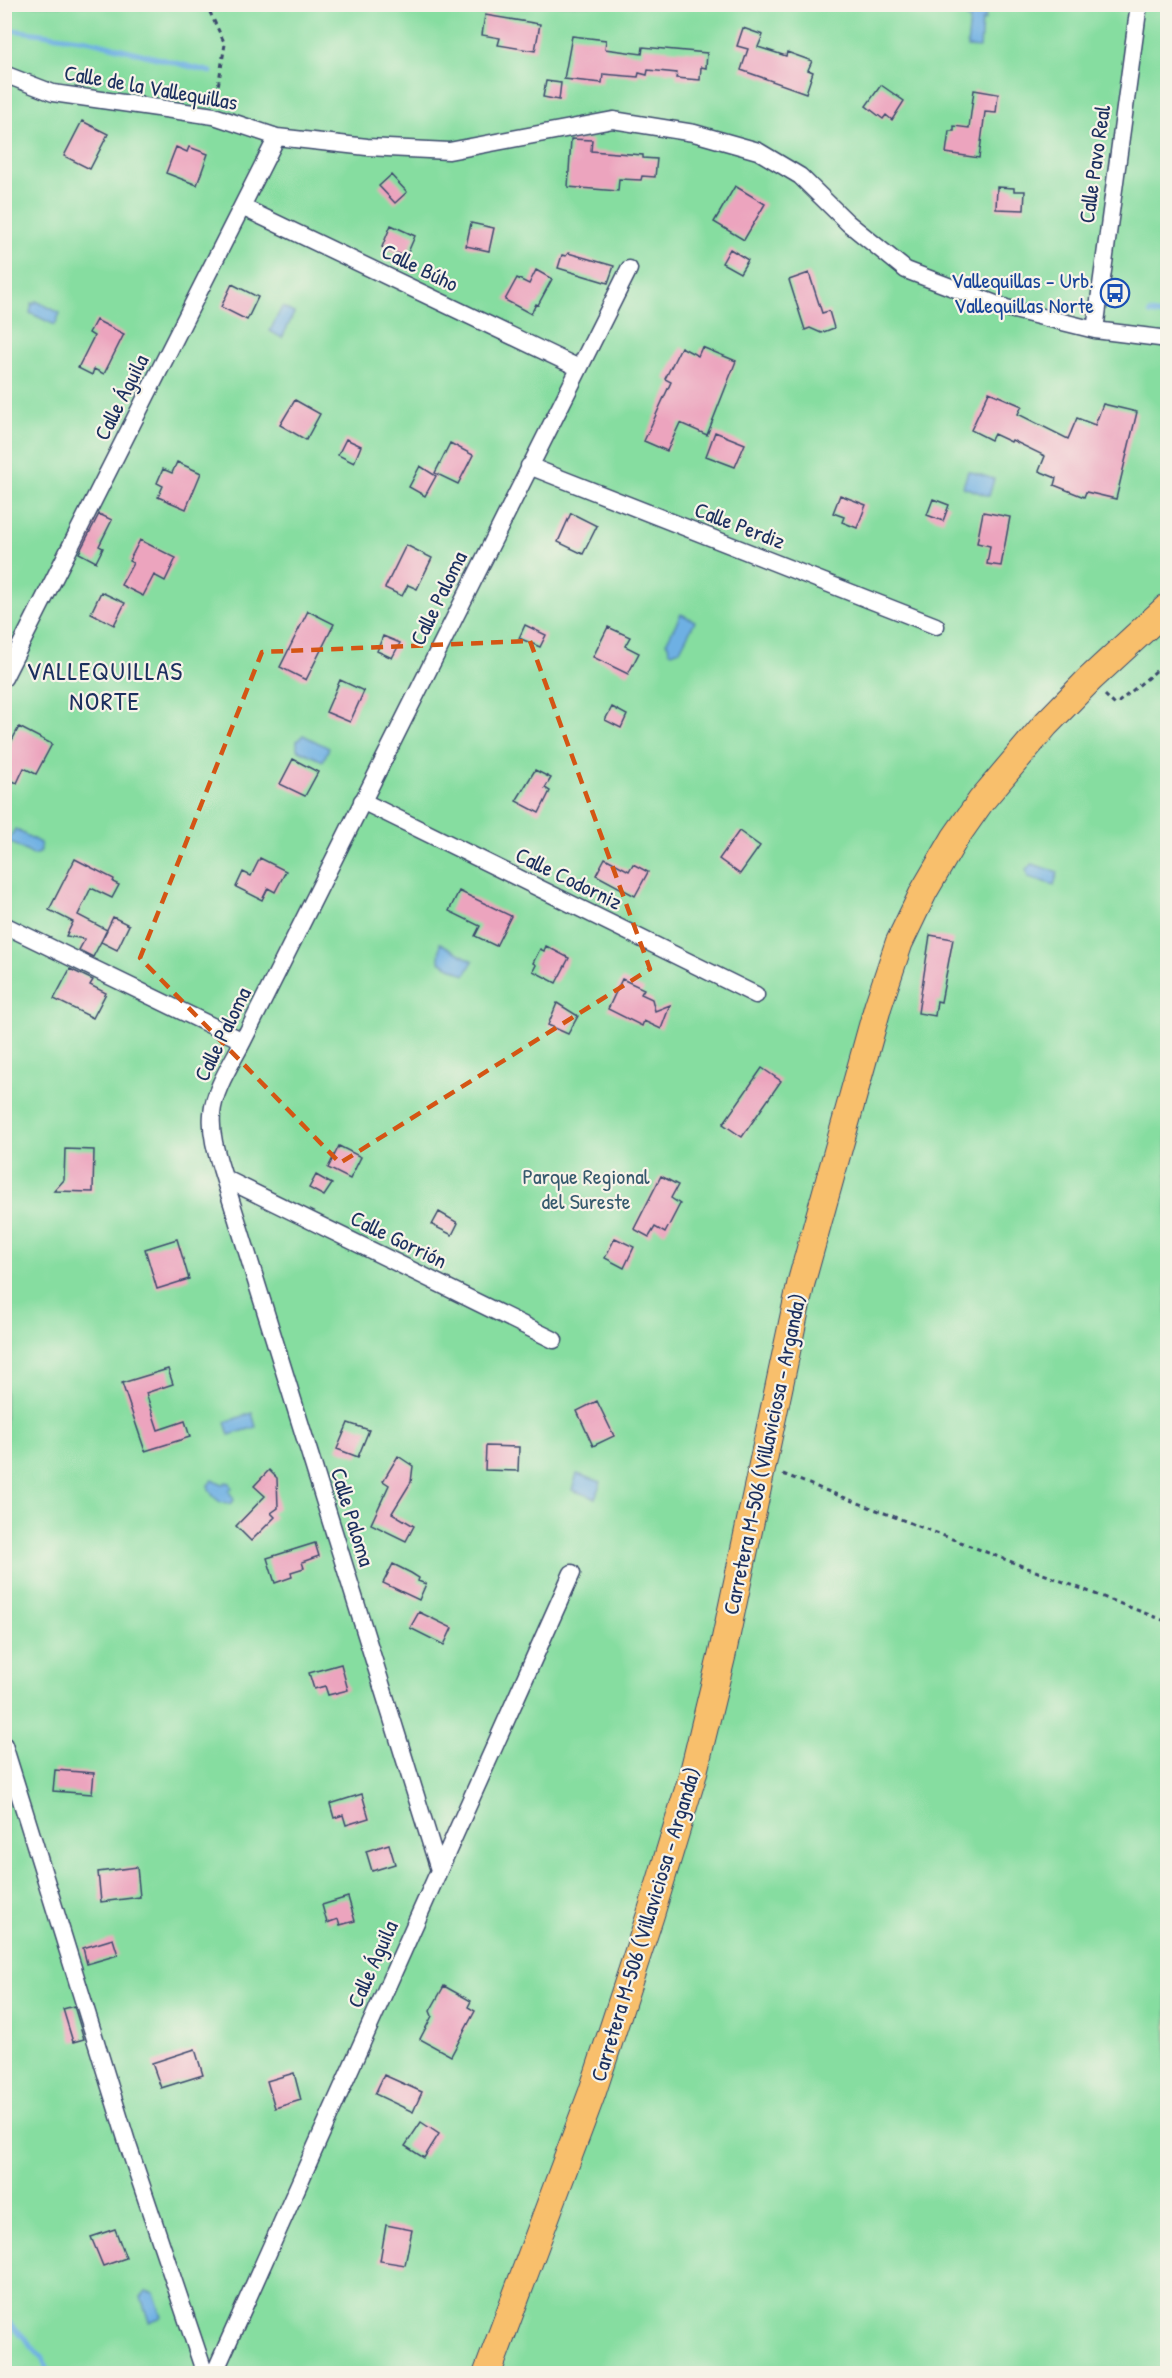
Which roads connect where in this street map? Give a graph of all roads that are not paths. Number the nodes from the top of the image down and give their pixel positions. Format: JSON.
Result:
{"nodes":[{"id":1,"x":1139,"y":4,"type":"edge"},
{"id":2,"x":4,"y":74,"type":"edge"},
{"id":3,"x":278,"y":137,"type":"junction"},
{"id":4,"x":242,"y":207,"type":"junction"},
{"id":5,"x":629,"y":269,"type":"dead end"},
{"id":6,"x":1095,"y":330,"type":"junction"},
{"id":7,"x":1167,"y":339,"type":"edge"},
{"id":8,"x":579,"y":368,"type":"junction"},
{"id":9,"x":529,"y":466,"type":"junction"},
{"id":10,"x":1167,"y":607,"type":"edge"},
{"id":11,"x":936,"y":626,"type":"dead end"},
{"id":12,"x":4,"y":678,"type":"edge"},
{"id":13,"x":362,"y":801,"type":"junction"},
{"id":14,"x":4,"y":925,"type":"edge"},
{"id":15,"x":756,"y":995,"type":"dead end"},
{"id":16,"x":243,"y":1041,"type":"junction"},
{"id":17,"x":224,"y":1178,"type":"junction"},
{"id":18,"x":554,"y":1340,"type":"dead end"},
{"id":19,"x":572,"y":1574,"type":"dead end"},
{"id":20,"x":4,"y":1744,"type":"edge"},
{"id":21,"x":439,"y":1870,"type":"junction"},
{"id":22,"x":205,"y":2373,"type":"edge"},
{"id":23,"x":214,"y":2373,"type":"edge"},
{"id":24,"x":487,"y":2373,"type":"edge"}],
"edges":[{"from":1,"to":6,"type":"street","name":"Calle Pavo Real"},
{"from":2,"to":3,"type":"street","name":"Calle de la Vallequillas"},
{"from":3,"to":4,"type":"street","name":"Calle Águila"},
{"from":3,"to":6,"type":"street","name":"Calle de la Vallequillas"},
{"from":4,"to":8,"type":"street","name":"Calle Búho"},
{"from":4,"to":12,"type":"street","name":"Calle Águila"},
{"from":5,"to":8,"type":"street","name":"Calle Paloma"},
{"from":6,"to":7,"type":"street","name":"Calle de la Vallequillas"},
{"from":8,"to":9,"type":"street","name":"Calle Paloma"},
{"from":9,"to":11,"type":"street","name":"Calle Perdiz"},
{"from":9,"to":13,"type":"street","name":"Calle Paloma"},
{"from":10,"to":24,"type":"main road","name":"Carretera M-506 (Villaviciosa - Arganda)"},
{"from":13,"to":15,"type":"street","name":"Calle Codorniz"},
{"from":13,"to":16,"type":"street","name":"Calle Paloma"},
{"from":14,"to":16,"type":"street"},
{"from":16,"to":17,"type":"street","name":"Calle Paloma"},
{"from":17,"to":18,"type":"street","name":"Calle Gorrión"},
{"from":17,"to":21,"type":"street","name":"Calle Paloma"},
{"from":19,"to":21,"type":"street","name":"Calle Águila"},
{"from":20,"to":22,"type":"street"},
{"from":21,"to":23,"type":"street","name":"Calle Águila"}]}
